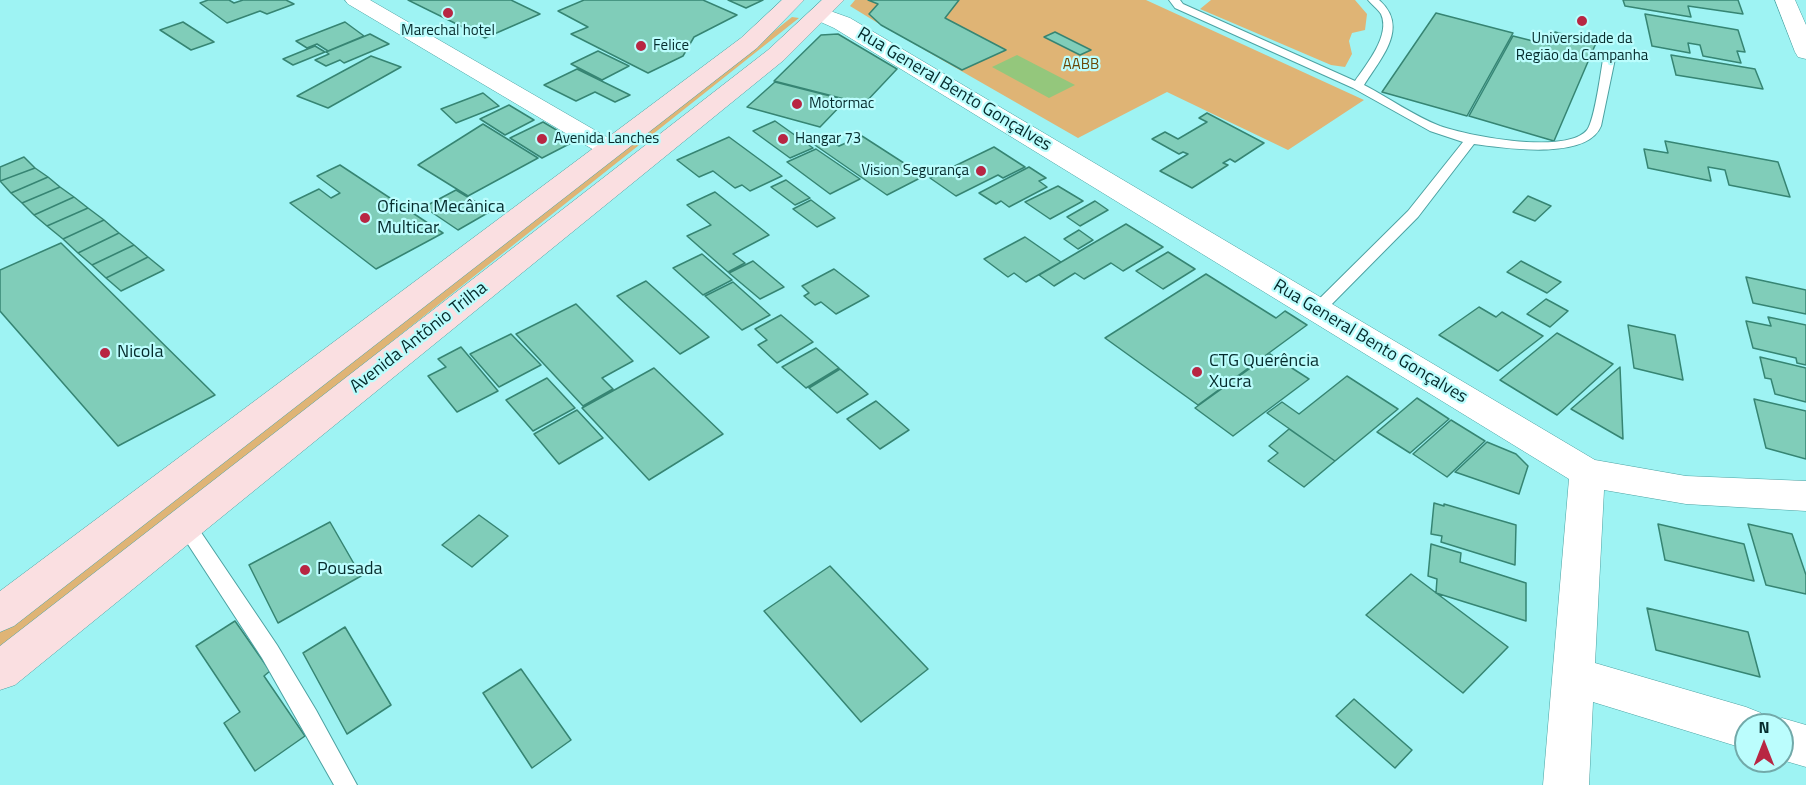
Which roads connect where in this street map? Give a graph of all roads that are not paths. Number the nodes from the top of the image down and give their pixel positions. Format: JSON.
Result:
{"nodes":[{"id":1,"x":355,"y":0,"type":"edge"},
{"id":2,"x":794,"y":0,"type":"edge"},
{"id":3,"x":1174,"y":0,"type":"edge"},
{"id":4,"x":1373,"y":0,"type":"edge"},
{"id":5,"x":1785,"y":0,"type":"edge"},
{"id":6,"x":828,"y":7,"type":"edge"},
{"id":7,"x":1806,"y":52,"type":"edge"},
{"id":8,"x":1610,"y":54,"type":"dead end"},
{"id":9,"x":1357,"y":86,"type":"junction"},
{"id":10,"x":1471,"y":140,"type":"junction"},
{"id":11,"x":608,"y":148,"type":"junction"},
{"id":12,"x":1317,"y":310,"type":"junction"},
{"id":13,"x":1587,"y":473,"type":"junction"},
{"id":14,"x":1806,"y":496,"type":"edge"},
{"id":15,"x":185,"y":524,"type":"junction"},
{"id":16,"x":0,"y":614,"type":"edge"},
{"id":17,"x":0,"y":671,"type":"edge"},
{"id":18,"x":1572,"y":676,"type":"junction"},
{"id":19,"x":1734,"y":724,"type":"edge"},
{"id":20,"x":346,"y":785,"type":"edge"},
{"id":21,"x":1566,"y":785,"type":"edge"}],
"edges":[{"from":1,"to":11,"type":"street"},
{"from":2,"to":11,"type":"main road","name":"Avenida Antônio Trilha"},
{"from":3,"to":9,"type":"lane"},
{"from":4,"to":9,"type":"lane"},
{"from":5,"to":7,"type":"street"},
{"from":6,"to":12,"type":"street","name":"Rua General Bento Gonçalves"},
{"from":6,"to":15,"type":"main road","name":"Avenida Antônio Trilha"},
{"from":8,"to":10,"type":"lane"},
{"from":9,"to":10,"type":"lane"},
{"from":10,"to":12,"type":"lane"},
{"from":11,"to":16,"type":"main road","name":"Avenida Antônio Trilha"},
{"from":12,"to":13,"type":"street","name":"Rua General Bento Gonçalves"},
{"from":13,"to":14,"type":"street"},
{"from":13,"to":18,"type":"street"},
{"from":15,"to":17,"type":"main road","name":"Avenida Antônio Trilha"},
{"from":15,"to":20,"type":"lane"},
{"from":18,"to":19,"type":"street"},
{"from":18,"to":21,"type":"street"}]}
